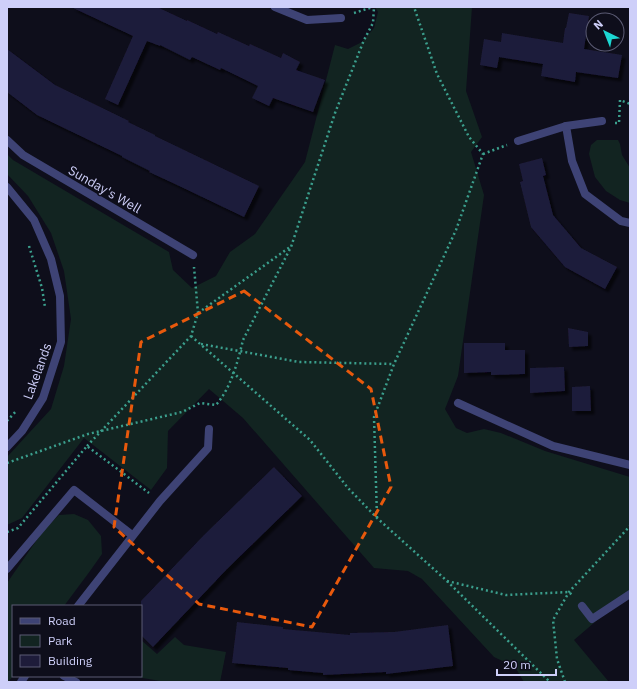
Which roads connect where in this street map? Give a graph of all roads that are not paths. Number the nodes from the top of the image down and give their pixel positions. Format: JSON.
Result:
{"nodes":[{"id":1,"x":275,"y":7,"type":"edge"},
{"id":2,"x":341,"y":18,"type":"road end"},
{"id":3,"x":602,"y":121,"type":"road end"},
{"id":4,"x":566,"y":126,"type":"junction"},
{"id":5,"x":7,"y":140,"type":"edge"},
{"id":6,"x":518,"y":141,"type":"road end"},
{"id":7,"x":7,"y":187,"type":"edge"},
{"id":8,"x":630,"y":223,"type":"edge"},
{"id":9,"x":193,"y":255,"type":"road end"},
{"id":10,"x":458,"y":403,"type":"dead end"},
{"id":11,"x":209,"y":429,"type":"dead end"},
{"id":12,"x":7,"y":447,"type":"edge"},
{"id":13,"x":630,"y":465,"type":"edge"},
{"id":14,"x":132,"y":536,"type":"junction"},
{"id":15,"x":8,"y":565,"type":"edge"},
{"id":16,"x":630,"y":594,"type":"edge"},
{"id":17,"x":79,"y":605,"type":"edge"},
{"id":18,"x":582,"y":606,"type":"road end"},
{"id":19,"x":66,"y":677,"type":"edge"},
{"id":20,"x":76,"y":682,"type":"edge"}],
"edges":[{"from":1,"to":2,"type":"street"},
{"from":3,"to":4,"type":"street"},
{"from":4,"to":6,"type":"street"},
{"from":4,"to":8,"type":"street"},
{"from":5,"to":9,"type":"street","name":"Sunday's Well"},
{"from":7,"to":12,"type":"street","name":"Lakelands"},
{"from":10,"to":13,"type":"street"},
{"from":11,"to":14,"type":"street"},
{"from":14,"to":15,"type":"street"},
{"from":14,"to":17,"type":"street"},
{"from":16,"to":18,"type":"street"},
{"from":19,"to":20,"type":"street"}]}
